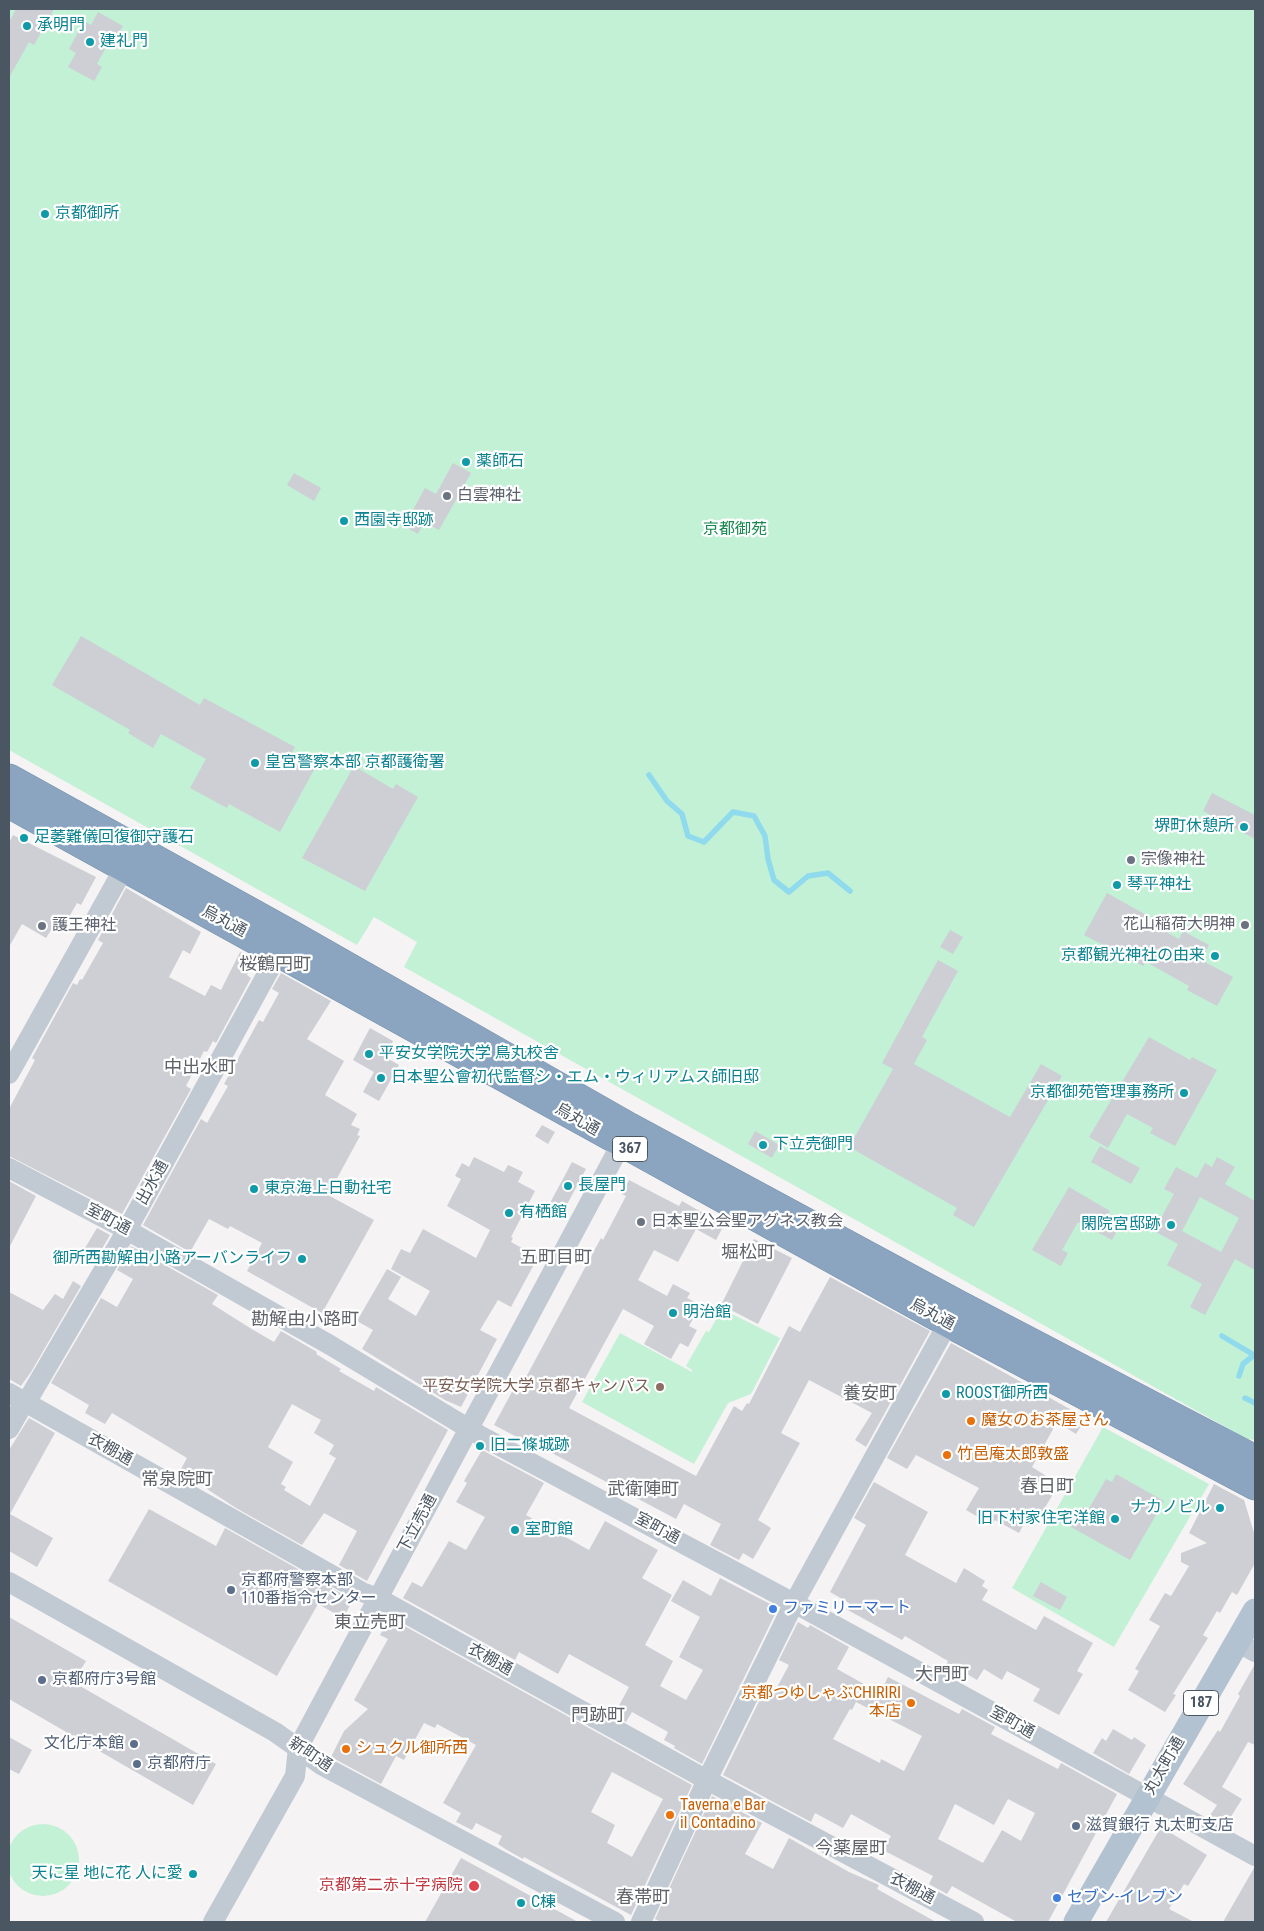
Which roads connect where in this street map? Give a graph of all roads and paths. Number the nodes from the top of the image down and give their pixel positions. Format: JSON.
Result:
{"nodes":[{"id":1,"x":9,"y":778,"type":"edge"},
{"id":2,"x":9,"y":804,"type":"edge"},
{"id":3,"x":124,"y":868,"type":"junction"},
{"id":4,"x":284,"y":942,"type":"junction"},
{"id":5,"x":9,"y":1074,"type":"edge"},
{"id":6,"x":626,"y":1136,"type":"junction"},
{"id":7,"x":9,"y":1168,"type":"edge"},
{"id":8,"x":127,"y":1230,"type":"junction"},
{"id":9,"x":953,"y":1314,"type":"junction"},
{"id":10,"x":9,"y":1393,"type":"edge"},
{"id":11,"x":26,"y":1403,"type":"junction"},
{"id":12,"x":469,"y":1428,"type":"junction"},
{"id":13,"x":9,"y":1429,"type":"edge"},
{"id":14,"x":1255,"y":1459,"type":"edge"},
{"id":15,"x":1255,"y":1486,"type":"edge"},
{"id":16,"x":9,"y":1582,"type":"edge"},
{"id":17,"x":378,"y":1598,"type":"junction"},
{"id":18,"x":794,"y":1603,"type":"junction"},
{"id":19,"x":1255,"y":1611,"type":"edge"},
{"id":20,"x":1246,"y":1647,"type":"edge"},
{"id":21,"x":298,"y":1748,"type":"junction"},
{"id":22,"x":708,"y":1780,"type":"junction"},
{"id":23,"x":1147,"y":1796,"type":"junction"},
{"id":24,"x":1255,"y":1856,"type":"edge"},
{"id":25,"x":214,"y":1922,"type":"edge"},
{"id":26,"x":615,"y":1922,"type":"edge"},
{"id":27,"x":642,"y":1922,"type":"edge"},
{"id":28,"x":974,"y":1922,"type":"edge"},
{"id":29,"x":1076,"y":1922,"type":"edge"}],
"edges":[{"from":1,"to":4,"type":"highway","name":"烏丸通","number":"367"},
{"from":2,"to":3,"type":"highway","name":"烏丸通","number":"367"},
{"from":3,"to":4,"type":"highway","name":"烏丸通","number":"367"},
{"from":3,"to":5,"type":"street"},
{"from":4,"to":6,"type":"highway","name":"烏丸通","number":"367"},
{"from":4,"to":8,"type":"street","name":"出水通"},
{"from":6,"to":9,"type":"highway","name":"烏丸通","number":"367"},
{"from":6,"to":12,"type":"street","name":"下立売通"},
{"from":7,"to":8,"type":"street","name":"室町通"},
{"from":8,"to":11,"type":"street","name":"出水通"},
{"from":8,"to":12,"type":"street","name":"室町通"},
{"from":9,"to":14,"type":"highway","name":"烏丸通","number":"367"},
{"from":9,"to":15,"type":"highway","name":"烏丸通","number":"367"},
{"from":9,"to":18,"type":"street"},
{"from":10,"to":11,"type":"street","name":"衣棚通"},
{"from":11,"to":13,"type":"street","name":"出水通"},
{"from":11,"to":17,"type":"street","name":"衣棚通"},
{"from":12,"to":17,"type":"street","name":"下立売通"},
{"from":12,"to":18,"type":"street","name":"室町通"},
{"from":16,"to":21,"type":"street","name":"新町通"},
{"from":17,"to":21,"type":"street","name":"下立売通"},
{"from":17,"to":22,"type":"street","name":"衣棚通"},
{"from":18,"to":22,"type":"street"},
{"from":18,"to":23,"type":"street","name":"室町通"},
{"from":19,"to":20,"type":"main road","name":"丸太町通","number":"187"},
{"from":20,"to":23,"type":"main road","name":"丸太町通","number":"187"},
{"from":21,"to":25,"type":"street","name":"下立売通"},
{"from":21,"to":26,"type":"street","name":"新町通"},
{"from":22,"to":27,"type":"street"},
{"from":22,"to":28,"type":"street","name":"衣棚通"},
{"from":23,"to":24,"type":"street","name":"室町通"},
{"from":23,"to":29,"type":"main road","name":"丸太町通","number":"187"}]}
